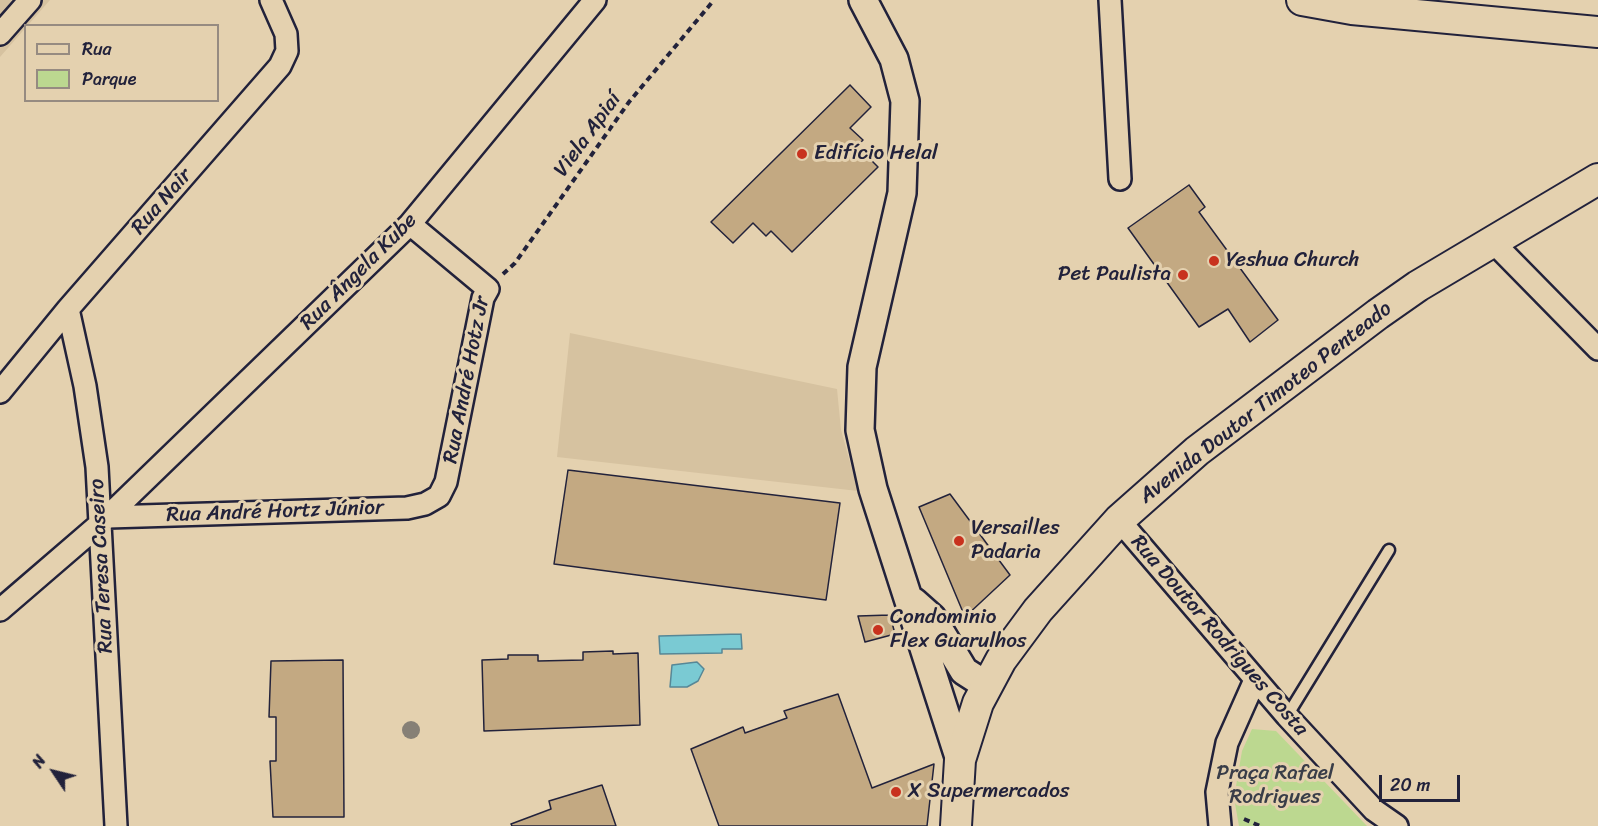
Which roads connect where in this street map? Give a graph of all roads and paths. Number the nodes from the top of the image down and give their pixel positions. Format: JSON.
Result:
{"nodes":[{"id":1,"x":30,"y":0,"type":"edge"},
{"id":2,"x":271,"y":0,"type":"edge"},
{"id":3,"x":595,"y":0,"type":"edge"},
{"id":4,"x":714,"y":0,"type":"edge"},
{"id":5,"x":863,"y":0,"type":"edge"},
{"id":6,"x":1110,"y":0,"type":"edge"},
{"id":7,"x":1302,"y":0,"type":"edge"},
{"id":8,"x":1598,"y":32,"type":"edge"},
{"id":9,"x":0,"y":34,"type":"edge"},
{"id":10,"x":1120,"y":179,"type":"dead end"},
{"id":11,"x":1598,"y":179,"type":"edge"},
{"id":12,"x":410,"y":224,"type":"junction"},
{"id":13,"x":1492,"y":241,"type":"junction"},
{"id":14,"x":488,"y":289,"type":"junction"},
{"id":15,"x":68,"y":309,"type":"junction"},
{"id":16,"x":1598,"y":349,"type":"edge"},
{"id":17,"x":0,"y":392,"type":"edge"},
{"id":18,"x":439,"y":496,"type":"joint"},
{"id":19,"x":105,"y":520,"type":"junction"},
{"id":20,"x":1119,"y":520,"type":"junction"},
{"id":21,"x":1389,"y":550,"type":"dead end"},
{"id":22,"x":909,"y":598,"type":"junction"},
{"id":23,"x":0,"y":610,"type":"edge"},
{"id":24,"x":991,"y":678,"type":"junction"},
{"id":25,"x":1255,"y":680,"type":"junction"},
{"id":26,"x":1287,"y":716,"type":"junction"},
{"id":27,"x":960,"y":760,"type":"junction"},
{"id":28,"x":1229,"y":822,"type":"edge"},
{"id":29,"x":116,"y":826,"type":"edge"},
{"id":30,"x":956,"y":826,"type":"edge"},
{"id":31,"x":1260,"y":826,"type":"edge"},
{"id":32,"x":1397,"y":826,"type":"edge"}],
"edges":[{"from":1,"to":9,"type":"street"},
{"from":2,"to":15,"type":"street","name":"Rua Nair"},
{"from":3,"to":12,"type":"street","name":"Rua Ângela Kube"},
{"from":4,"to":14,"type":"path","name":"Viela Apiaí"},
{"from":5,"to":22,"type":"street"},
{"from":6,"to":10,"type":"street"},
{"from":7,"to":8,"type":"main road"},
{"from":11,"to":13,"type":"main road","name":"Avenida Doutor Timoteo Penteado"},
{"from":12,"to":14,"type":"street","name":"Rua André Hotz Jr"},
{"from":12,"to":19,"type":"street","name":"Rua Ângela Kube"},
{"from":13,"to":16,"type":"street"},
{"from":13,"to":20,"type":"main road","name":"Avenida Doutor Timoteo Penteado"},
{"from":14,"to":18,"type":"street","name":"Rua André Hotz Jr"},
{"from":15,"to":17,"type":"street","name":"Rua Nair"},
{"from":15,"to":19,"type":"street","name":"Rua Teresa Caseiro"},
{"from":18,"to":19,"type":"street","name":"Rua André Hortz Júnior"},
{"from":19,"to":23,"type":"street","name":"Rua Ângela Kube"},
{"from":19,"to":29,"type":"street","name":"Rua Teresa Caseiro"},
{"from":20,"to":24,"type":"main road","name":"Avenida Doutor Timoteo Penteado"},
{"from":20,"to":25,"type":"street","name":"Rua Doutor Rodrigues Costa"},
{"from":21,"to":26,"type":"lane"},
{"from":22,"to":24,"type":"street"},
{"from":22,"to":27,"type":"street"},
{"from":24,"to":27,"type":"main road","name":"Avenida Doutor Timoteo Penteado"},
{"from":25,"to":26,"type":"street","name":"Rua Doutor Rodrigues Costa"},
{"from":25,"to":28,"type":"street"},
{"from":26,"to":32,"type":"street","name":"Rua Doutor Rodrigues Costa"},
{"from":27,"to":30,"type":"main road","name":"Avenida Doutor Timoteo Penteado"},
{"from":28,"to":31,"type":"path"}]}
